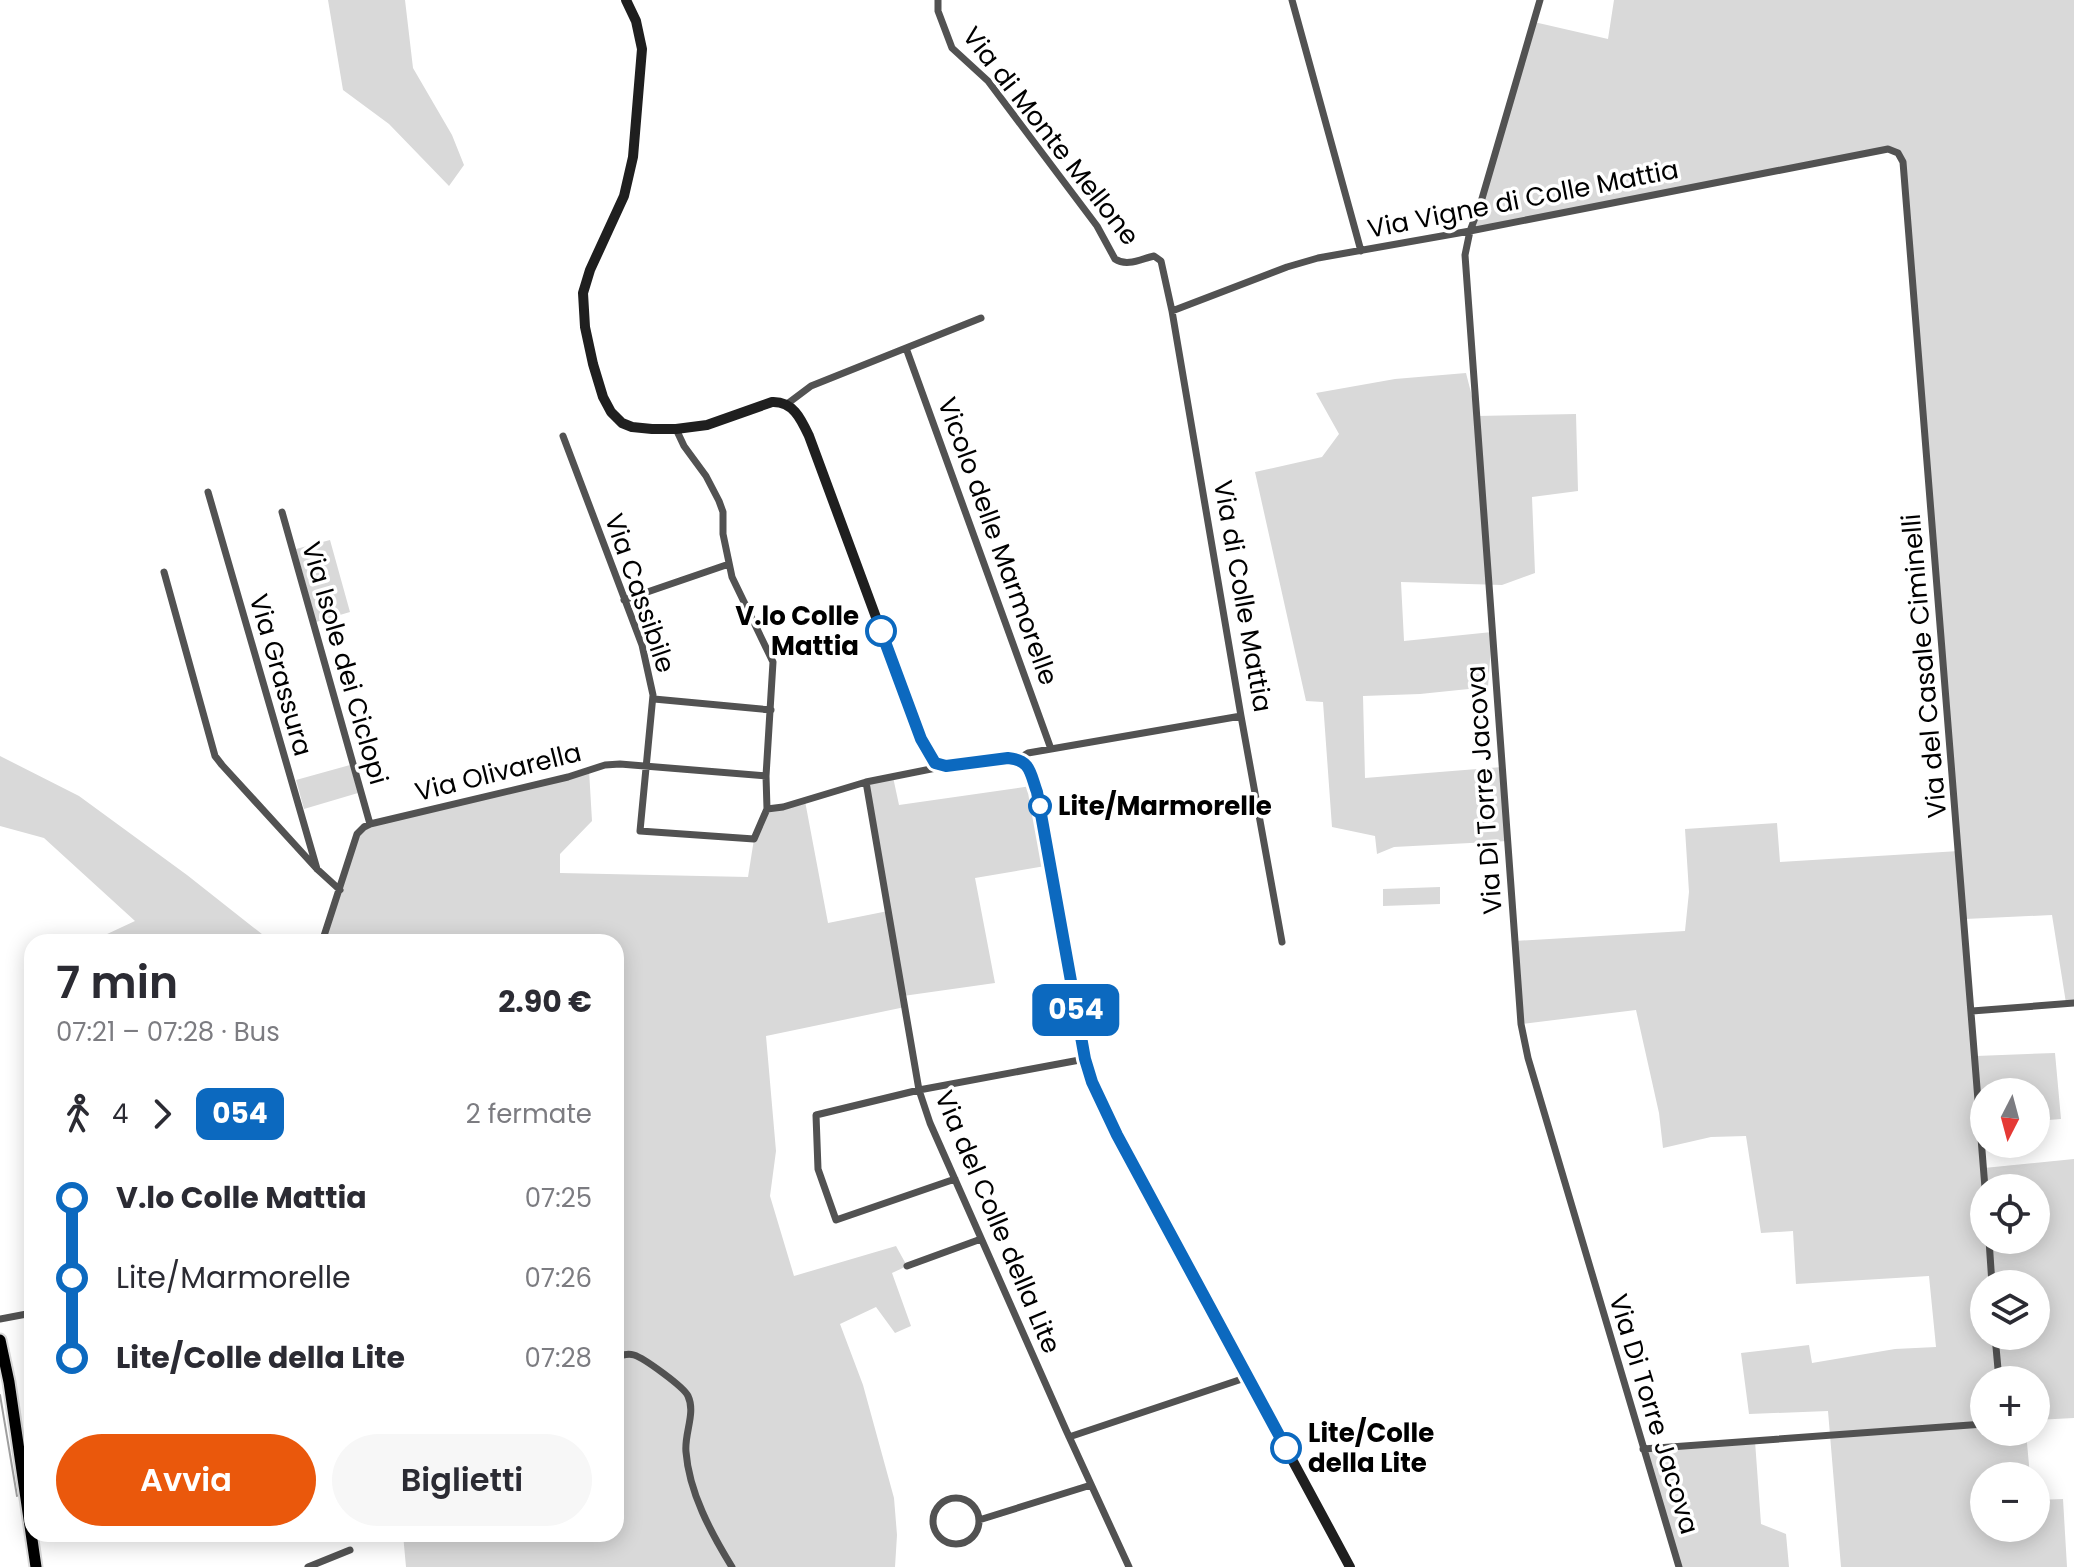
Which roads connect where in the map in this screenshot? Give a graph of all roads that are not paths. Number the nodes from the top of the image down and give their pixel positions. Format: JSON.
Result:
{"nodes":[{"id":1,"x":626,"y":0,"type":"edge"},
{"id":2,"x":938,"y":0,"type":"edge"},
{"id":3,"x":1292,"y":0,"type":"edge"},
{"id":4,"x":1540,"y":0,"type":"edge"},
{"id":5,"x":1888,"y":149,"type":"joint"},
{"id":6,"x":1470,"y":231,"type":"junction"},
{"id":7,"x":1361,"y":251,"type":"junction"},
{"id":8,"x":1158,"y":257,"type":"joint"},
{"id":9,"x":1172,"y":311,"type":"junction"},
{"id":10,"x":981,"y":318,"type":"dead end"},
{"id":11,"x":906,"y":348,"type":"junction"},
{"id":12,"x":787,"y":404,"type":"junction"},
{"id":13,"x":676,"y":429,"type":"junction"},
{"id":14,"x":563,"y":436,"type":"dead end"},
{"id":15,"x":208,"y":492,"type":"dead end"},
{"id":16,"x":282,"y":512,"type":"dead end"},
{"id":17,"x":729,"y":564,"type":"junction"},
{"id":18,"x":164,"y":572,"type":"dead end"},
{"id":19,"x":624,"y":600,"type":"junction"},
{"id":20,"x":654,"y":699,"type":"junction"},
{"id":21,"x":771,"y":710,"type":"junction"},
{"id":22,"x":1241,"y":716,"type":"junction"},
{"id":23,"x":1051,"y":749,"type":"junction"},
{"id":24,"x":1018,"y":759,"type":"junction"},
{"id":25,"x":940,"y":765,"type":"junction"},
{"id":26,"x":646,"y":767,"type":"junction"},
{"id":27,"x":766,"y":776,"type":"junction"},
{"id":28,"x":866,"y":782,"type":"junction"},
{"id":29,"x":767,"y":809,"type":"junction"},
{"id":30,"x":370,"y":824,"type":"junction"},
{"id":31,"x":317,"y":869,"type":"junction"},
{"id":32,"x":340,"y":890,"type":"junction"},
{"id":33,"x":325,"y":934,"type":"edge"},
{"id":34,"x":1282,"y":942,"type":"dead end"},
{"id":35,"x":2074,"y":1003,"type":"edge"},
{"id":36,"x":1972,"y":1011,"type":"junction"},
{"id":37,"x":1085,"y":1059,"type":"junction"},
{"id":38,"x":919,"y":1090,"type":"junction"},
{"id":39,"x":1984,"y":1174,"type":"edge"},
{"id":40,"x":955,"y":1179,"type":"junction"},
{"id":41,"x":981,"y":1239,"type":"junction"},
{"id":42,"x":907,"y":1266,"type":"dead end"},
{"id":43,"x":24,"y":1314,"type":"edge"},
{"id":44,"x":0,"y":1319,"type":"edge"},
{"id":45,"x":0,"y":1340,"type":"edge"},
{"id":46,"x":624,"y":1356,"type":"edge"},
{"id":47,"x":1248,"y":1377,"type":"junction"},
{"id":48,"x":1970,"y":1425,"type":"edge"},
{"id":49,"x":1069,"y":1437,"type":"junction"},
{"id":50,"x":1643,"y":1449,"type":"junction"},
{"id":51,"x":24,"y":1450,"type":"edge"},
{"id":52,"x":19,"y":1451,"type":"junction"},
{"id":53,"x":24,"y":1483,"type":"edge"},
{"id":54,"x":1091,"y":1485,"type":"junction"},
{"id":55,"x":979,"y":1520,"type":"junction"},
{"id":56,"x":33,"y":1542,"type":"edge"},
{"id":57,"x":350,"y":1550,"type":"dead end"},
{"id":58,"x":36,"y":1567,"type":"edge"},
{"id":59,"x":308,"y":1567,"type":"edge"},
{"id":60,"x":732,"y":1567,"type":"edge"},
{"id":61,"x":1129,"y":1567,"type":"edge"},
{"id":62,"x":1350,"y":1567,"type":"edge"},
{"id":63,"x":1679,"y":1567,"type":"edge"}],
"edges":[{"from":1,"to":13,"type":"street"},
{"from":2,"to":8,"type":"street","name":"Via di Monte Mellone"},
{"from":3,"to":7,"type":"street"},
{"from":4,"to":6,"type":"street","name":"Via Di Torre Jacova"},
{"from":5,"to":6,"type":"street","name":"Via Vigne di Colle Mattia"},
{"from":5,"to":36,"type":"street","name":"Via del Casale Ciminelli"},
{"from":6,"to":7,"type":"street","name":"Via Vigne di Colle Mattia"},
{"from":6,"to":50,"type":"street","name":"Via Di Torre Jacova"},
{"from":7,"to":9,"type":"street","name":"Via Vigne di Colle Mattia"},
{"from":8,"to":9,"type":"street","name":"Via di Colle Mattia"},
{"from":9,"to":22,"type":"street","name":"Via di Colle Mattia"},
{"from":10,"to":11,"type":"street"},
{"from":11,"to":12,"type":"street"},
{"from":11,"to":23,"type":"street","name":"Vicolo delle Marmorelle"},
{"from":12,"to":13,"type":"street"},
{"from":12,"to":25,"type":"street"},
{"from":13,"to":17,"type":"street"},
{"from":14,"to":19,"type":"street","name":"Via Cassibile"},
{"from":15,"to":31,"type":"street","name":"Via Grassura"},
{"from":16,"to":30,"type":"street","name":"Via Isole dei Ciclopi"},
{"from":17,"to":19,"type":"street"},
{"from":17,"to":21,"type":"street"},
{"from":18,"to":31,"type":"street"},
{"from":19,"to":20,"type":"street","name":"Via Cassibile"},
{"from":20,"to":21,"type":"street"},
{"from":20,"to":26,"type":"street","name":"Via Cassibile"},
{"from":21,"to":27,"type":"street"},
{"from":22,"to":23,"type":"street"},
{"from":22,"to":34,"type":"street","name":"Via di Colle Mattia"},
{"from":23,"to":24,"type":"street"},
{"from":24,"to":25,"type":"street"},
{"from":24,"to":37,"type":"street"},
{"from":25,"to":28,"type":"street"},
{"from":26,"to":27,"type":"street","name":"Via Olivarella"},
{"from":26,"to":29,"type":"street","name":"Via Cassibile"},
{"from":26,"to":30,"type":"street","name":"Via Olivarella"},
{"from":27,"to":29,"type":"street"},
{"from":28,"to":29,"type":"street"},
{"from":28,"to":38,"type":"street","name":"Via del Colle della Lite"},
{"from":30,"to":32,"type":"street"},
{"from":31,"to":32,"type":"street"},
{"from":32,"to":33,"type":"street"},
{"from":35,"to":36,"type":"street"},
{"from":36,"to":39,"type":"street","name":"Via del Casale Ciminelli"},
{"from":37,"to":38,"type":"street"},
{"from":37,"to":47,"type":"street"},
{"from":38,"to":40,"type":"street","name":"Via del Colle della Lite"},
{"from":38,"to":40,"type":"street"},
{"from":40,"to":41,"type":"street","name":"Via del Colle della Lite"},
{"from":41,"to":42,"type":"street"},
{"from":41,"to":49,"type":"street","name":"Via del Colle della Lite"},
{"from":43,"to":44,"type":"street"},
{"from":45,"to":52,"type":"main road"},
{"from":46,"to":60,"type":"street"},
{"from":47,"to":49,"type":"street"},
{"from":47,"to":62,"type":"street"},
{"from":48,"to":50,"type":"street"},
{"from":49,"to":54,"type":"street","name":"Via del Colle della Lite"},
{"from":50,"to":63,"type":"street","name":"Via Di Torre Jacova"},
{"from":51,"to":52,"type":"street"},
{"from":52,"to":53,"type":"main road"},
{"from":54,"to":55,"type":"street"},
{"from":54,"to":61,"type":"street","name":"Via del Colle della Lite"},
{"from":55,"to":55,"type":"street"},
{"from":56,"to":58,"type":"main road"},
{"from":57,"to":59,"type":"street"}]}
